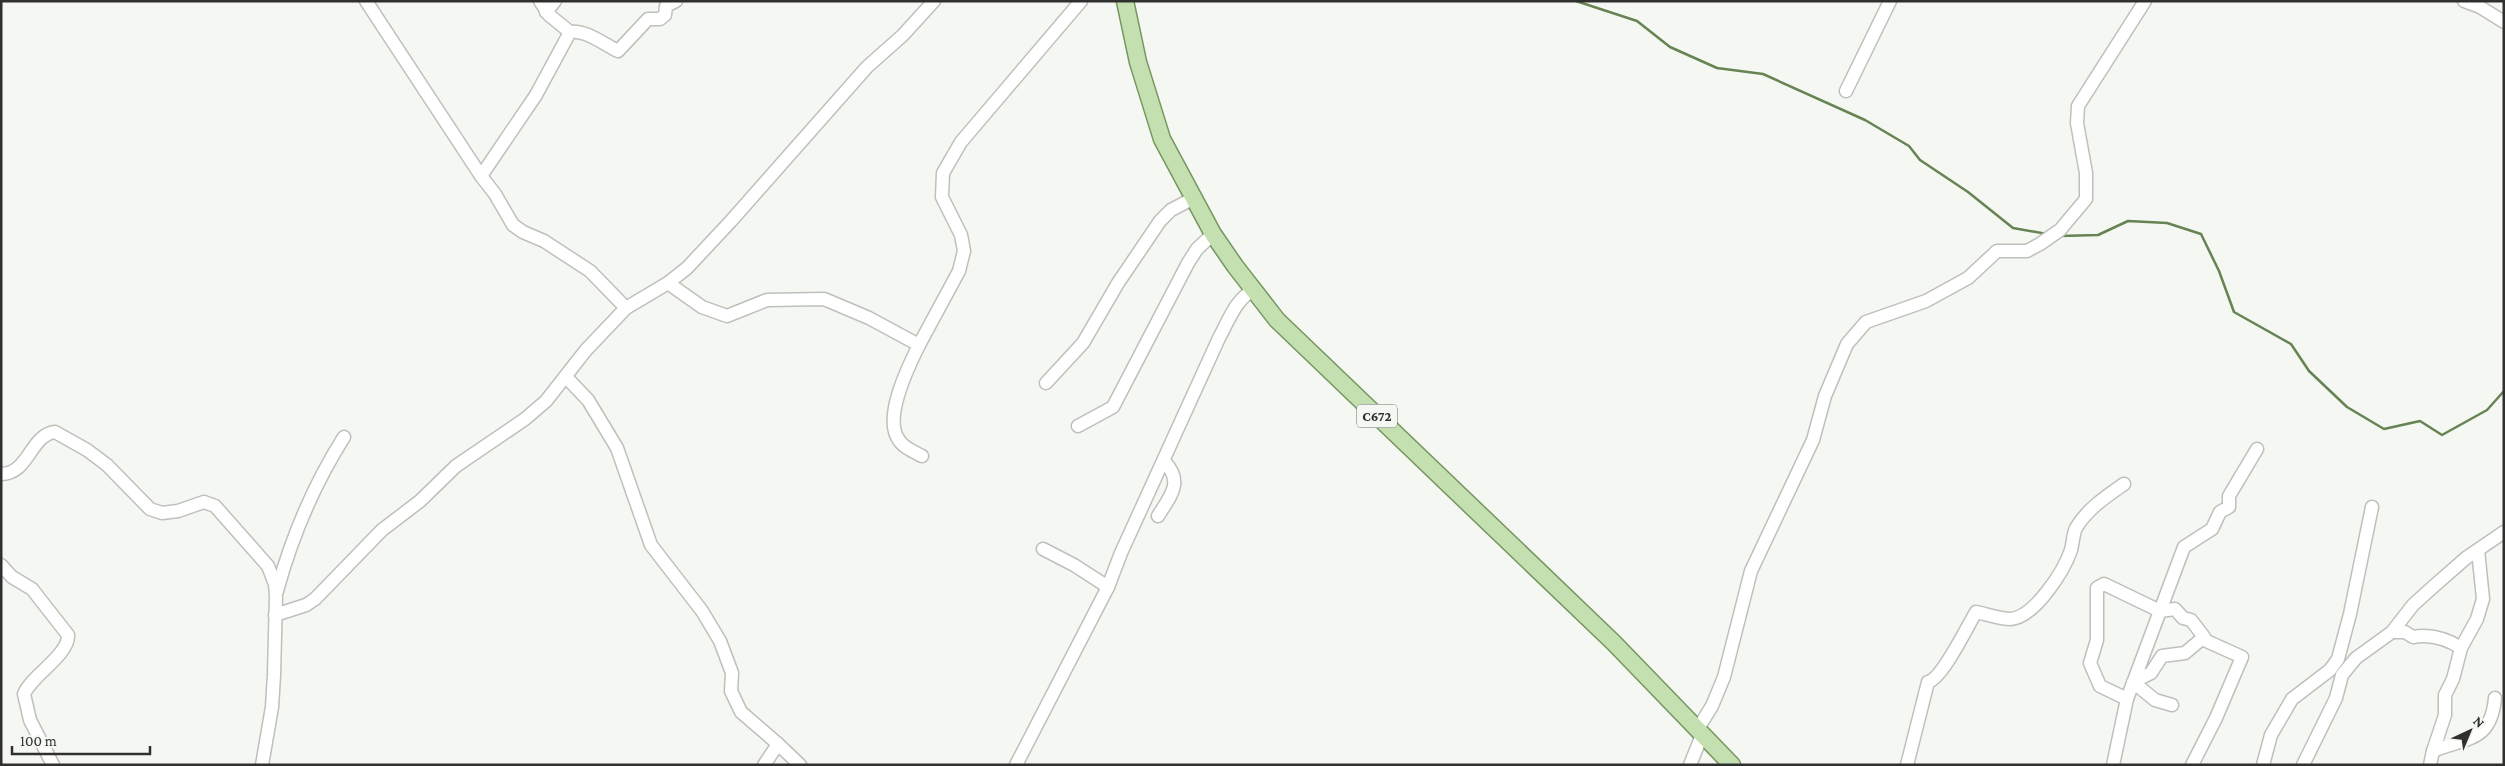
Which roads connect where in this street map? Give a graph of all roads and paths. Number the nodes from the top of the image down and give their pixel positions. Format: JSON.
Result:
{"nodes":[{"id":1,"x":366,"y":1,"type":"edge"},
{"id":2,"x":555,"y":1,"type":"edge"},
{"id":3,"x":676,"y":1,"type":"edge"},
{"id":4,"x":934,"y":1,"type":"edge"},
{"id":5,"x":1081,"y":1,"type":"edge"},
{"id":6,"x":1125,"y":1,"type":"edge"},
{"id":7,"x":1890,"y":1,"type":"edge"},
{"id":8,"x":2145,"y":1,"type":"edge"},
{"id":9,"x":2464,"y":1,"type":"edge"},
{"id":10,"x":2481,"y":4,"type":"edge"},
{"id":11,"x":543,"y":7,"type":"edge"},
{"id":12,"x":2504,"y":22,"type":"edge"},
{"id":13,"x":570,"y":32,"type":"junction"},
{"id":14,"x":1846,"y":91,"type":"dead end"},
{"id":15,"x":481,"y":176,"type":"junction"},
{"id":16,"x":1194,"y":198,"type":"junction"},
{"id":17,"x":1213,"y":234,"type":"junction"},
{"id":18,"x":668,"y":284,"type":"junction"},
{"id":19,"x":1254,"y":290,"type":"junction"},
{"id":20,"x":626,"y":308,"type":"junction"},
{"id":21,"x":919,"y":345,"type":"junction"},
{"id":22,"x":566,"y":377,"type":"junction"},
{"id":23,"x":1046,"y":383,"type":"dead end"},
{"id":24,"x":1078,"y":426,"type":"dead end"},
{"id":25,"x":344,"y":437,"type":"dead end"},
{"id":26,"x":2257,"y":449,"type":"dead end"},
{"id":27,"x":922,"y":456,"type":"dead end"},
{"id":28,"x":1164,"y":461,"type":"junction"},
{"id":29,"x":1,"y":474,"type":"edge"},
{"id":30,"x":2124,"y":484,"type":"dead end"},
{"id":31,"x":2372,"y":507,"type":"dead end"},
{"id":32,"x":1158,"y":516,"type":"dead end"},
{"id":33,"x":2504,"y":532,"type":"edge"},
{"id":34,"x":1043,"y":549,"type":"dead end"},
{"id":35,"x":2478,"y":550,"type":"junction"},
{"id":36,"x":1,"y":565,"type":"edge"},
{"id":37,"x":1108,"y":587,"type":"junction"},
{"id":38,"x":276,"y":596,"type":"junction"},
{"id":39,"x":2160,"y":611,"type":"junction"},
{"id":40,"x":275,"y":615,"type":"junction"},
{"id":41,"x":2392,"y":632,"type":"junction"},
{"id":42,"x":2202,"y":639,"type":"junction"},
{"id":43,"x":2461,"y":648,"type":"junction"},
{"id":44,"x":2133,"y":682,"type":"junction"},
{"id":45,"x":2495,"y":698,"type":"dead end"},
{"id":46,"x":2127,"y":699,"type":"junction"},
{"id":47,"x":2172,"y":705,"type":"dead end"},
{"id":48,"x":1700,"y":732,"type":"junction"},
{"id":49,"x":778,"y":744,"type":"junction"},
{"id":50,"x":2432,"y":751,"type":"junction"},
{"id":51,"x":53,"y":765,"type":"edge"},
{"id":52,"x":262,"y":765,"type":"edge"},
{"id":53,"x":764,"y":765,"type":"edge"},
{"id":54,"x":800,"y":765,"type":"edge"},
{"id":55,"x":1016,"y":765,"type":"edge"},
{"id":56,"x":1690,"y":765,"type":"edge"},
{"id":57,"x":1732,"y":765,"type":"edge"},
{"id":58,"x":1907,"y":765,"type":"edge"},
{"id":59,"x":2112,"y":765,"type":"edge"},
{"id":60,"x":2192,"y":765,"type":"edge"},
{"id":61,"x":2263,"y":765,"type":"edge"},
{"id":62,"x":2303,"y":765,"type":"edge"},
{"id":63,"x":2430,"y":765,"type":"edge"}],
"edges":[{"from":1,"to":15,"type":"street"},
{"from":2,"to":11,"type":"street"},
{"from":3,"to":13,"type":"street"},
{"from":4,"to":18,"type":"street"},
{"from":5,"to":21,"type":"street"},
{"from":6,"to":16,"type":"main road","number":"C672"},
{"from":7,"to":14,"type":"street"},
{"from":8,"to":48,"type":"street"},
{"from":9,"to":10,"type":"street"},
{"from":10,"to":12,"type":"street"},
{"from":11,"to":13,"type":"street"},
{"from":13,"to":15,"type":"street"},
{"from":15,"to":20,"type":"street"},
{"from":16,"to":17,"type":"main road","number":"C672"},
{"from":16,"to":23,"type":"street"},
{"from":17,"to":19,"type":"main road","number":"C672"},
{"from":17,"to":24,"type":"street"},
{"from":18,"to":20,"type":"street"},
{"from":18,"to":21,"type":"street"},
{"from":19,"to":28,"type":"street"},
{"from":19,"to":48,"type":"main road","number":"C672"},
{"from":20,"to":22,"type":"street"},
{"from":21,"to":27,"type":"street"},
{"from":22,"to":40,"type":"street"},
{"from":22,"to":49,"type":"street"},
{"from":25,"to":38,"type":"street"},
{"from":26,"to":39,"type":"street"},
{"from":28,"to":32,"type":"street"},
{"from":28,"to":37,"type":"street"},
{"from":29,"to":38,"type":"street"},
{"from":30,"to":58,"type":"street"},
{"from":31,"to":61,"type":"street"},
{"from":33,"to":35,"type":"street"},
{"from":34,"to":37,"type":"street"},
{"from":35,"to":41,"type":"street"},
{"from":35,"to":43,"type":"street"},
{"from":36,"to":51,"type":"street"},
{"from":37,"to":55,"type":"street"},
{"from":38,"to":40,"type":"street"},
{"from":39,"to":42,"type":"street"},
{"from":39,"to":44,"type":"street"},
{"from":39,"to":46,"type":"street"},
{"from":40,"to":52,"type":"street"},
{"from":41,"to":43,"type":"street"},
{"from":41,"to":62,"type":"street"},
{"from":42,"to":44,"type":"street"},
{"from":42,"to":60,"type":"street"},
{"from":43,"to":50,"type":"street"},
{"from":44,"to":46,"type":"street"},
{"from":44,"to":47,"type":"street"},
{"from":45,"to":50,"type":"street"},
{"from":46,"to":59,"type":"street"},
{"from":48,"to":56,"type":"street"},
{"from":48,"to":57,"type":"main road","number":"C672"},
{"from":49,"to":53,"type":"street"},
{"from":49,"to":54,"type":"street"},
{"from":50,"to":63,"type":"street"}]}
